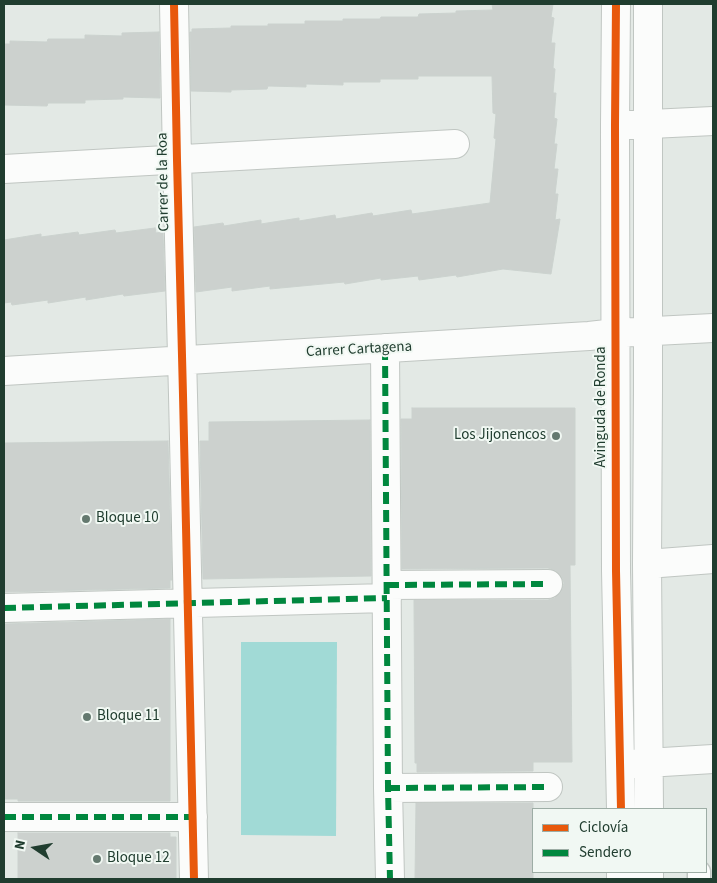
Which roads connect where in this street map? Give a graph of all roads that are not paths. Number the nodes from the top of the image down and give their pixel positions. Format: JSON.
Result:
{"nodes":[{"id":1,"x":174,"y":4,"type":"edge"},
{"id":2,"x":616,"y":4,"type":"edge"},
{"id":3,"x":648,"y":4,"type":"edge"},
{"id":4,"x":713,"y":120,"type":"edge"},
{"id":5,"x":615,"y":125,"type":"junction"},
{"id":6,"x":648,"y":125,"type":"junction"},
{"id":7,"x":455,"y":144,"type":"dead end"},
{"id":8,"x":176,"y":160,"type":"junction"},
{"id":9,"x":4,"y":169,"type":"edge"},
{"id":10,"x":713,"y":328,"type":"edge"},
{"id":11,"x":648,"y":332,"type":"junction"},
{"id":12,"x":616,"y":333,"type":"junction"},
{"id":13,"x":385,"y":348,"type":"junction"},
{"id":14,"x":182,"y":360,"type":"junction"},
{"id":15,"x":4,"y":371,"type":"edge"},
{"id":16,"x":713,"y":559,"type":"edge"},
{"id":17,"x":647,"y":564,"type":"junction"},
{"id":18,"x":548,"y":584,"type":"dead end"},
{"id":19,"x":387,"y":592,"type":"junction"},
{"id":20,"x":187,"y":602,"type":"junction"},
{"id":21,"x":4,"y":608,"type":"edge"},
{"id":22,"x":713,"y":759,"type":"edge"},
{"id":23,"x":649,"y":763,"type":"junction"},
{"id":24,"x":620,"y":765,"type":"junction"},
{"id":25,"x":548,"y":787,"type":"dead end"},
{"id":26,"x":388,"y":788,"type":"junction"},
{"id":27,"x":621,"y":808,"type":"edge"},
{"id":28,"x":649,"y":808,"type":"edge"},
{"id":29,"x":4,"y":817,"type":"edge"},
{"id":30,"x":193,"y":818,"type":"junction"},
{"id":31,"x":194,"y":879,"type":"edge"},
{"id":32,"x":390,"y":879,"type":"edge"}],
"edges":[{"from":1,"to":8,"type":"street","name":"Carrer de la Roa"},
{"from":2,"to":5,"type":"street","name":"Avinguda de Ronda"},
{"from":3,"to":6,"type":"street"},
{"from":4,"to":6,"type":"street"},
{"from":5,"to":6,"type":"street"},
{"from":5,"to":12,"type":"street","name":"Avinguda de Ronda"},
{"from":6,"to":11,"type":"street"},
{"from":7,"to":8,"type":"street","name":"Carrer de la Roa"},
{"from":8,"to":9,"type":"street","name":"Carrer de la Roa"},
{"from":8,"to":14,"type":"street","name":"Carrer de la Roa"},
{"from":10,"to":11,"type":"street","name":"Carrer Cartagena"},
{"from":11,"to":12,"type":"street","name":"Carrer Cartagena"},
{"from":11,"to":17,"type":"street"},
{"from":12,"to":13,"type":"street","name":"Carrer Cartagena"},
{"from":12,"to":24,"type":"street","name":"Avinguda de Ronda"},
{"from":13,"to":14,"type":"street","name":"Carrer Cartagena"},
{"from":13,"to":19,"type":"street"},
{"from":14,"to":15,"type":"street","name":"Carrer Cartagena"},
{"from":14,"to":20,"type":"street","name":"Carrer de la Roa"},
{"from":16,"to":17,"type":"street"},
{"from":17,"to":23,"type":"street"},
{"from":18,"to":19,"type":"street"},
{"from":19,"to":20,"type":"street"},
{"from":19,"to":26,"type":"street"},
{"from":20,"to":21,"type":"street"},
{"from":20,"to":30,"type":"street","name":"Carrer de la Roa"},
{"from":22,"to":23,"type":"street"},
{"from":23,"to":24,"type":"street"},
{"from":23,"to":28,"type":"street"},
{"from":24,"to":27,"type":"street","name":"Avinguda de Ronda"},
{"from":25,"to":26,"type":"street"},
{"from":26,"to":32,"type":"street"},
{"from":29,"to":30,"type":"street"},
{"from":30,"to":31,"type":"street","name":"Carrer de la Roa"}]}
